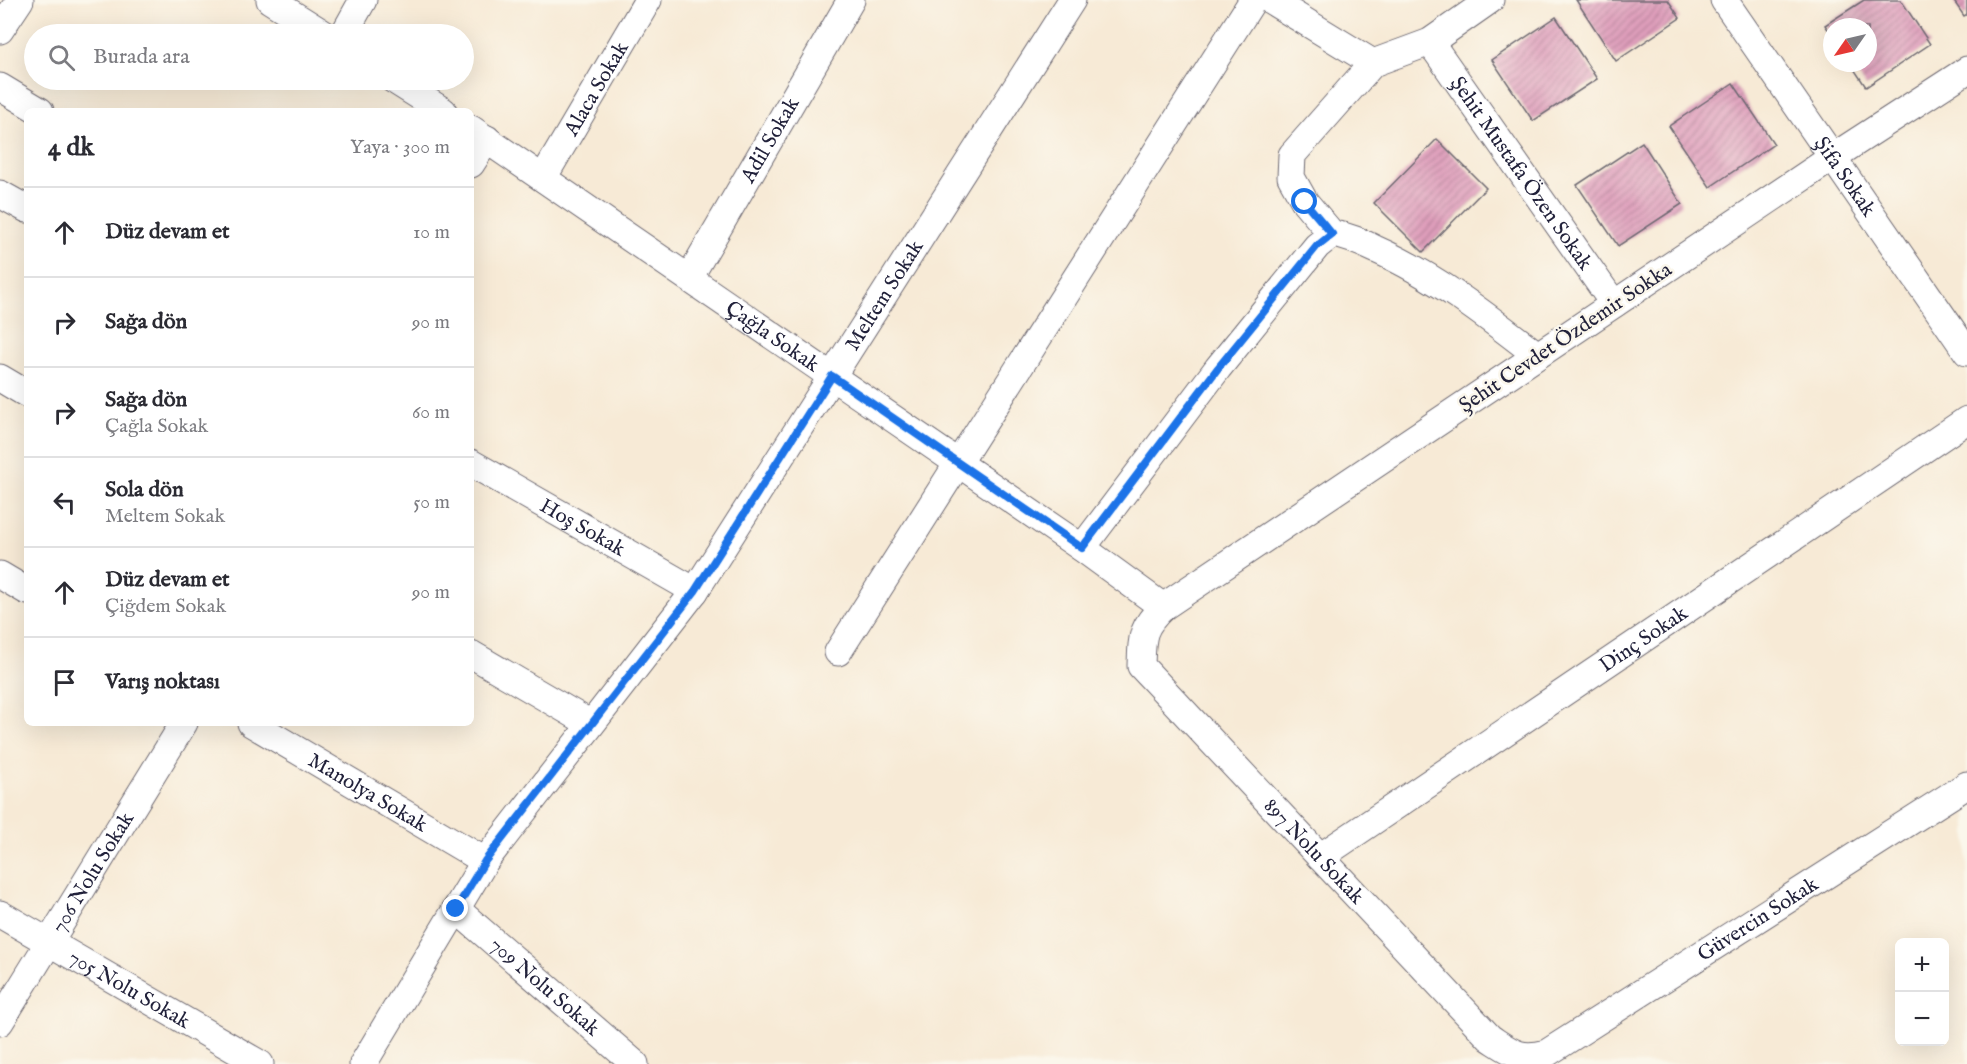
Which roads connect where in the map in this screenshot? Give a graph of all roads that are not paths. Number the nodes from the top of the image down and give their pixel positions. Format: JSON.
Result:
{"nodes":[{"id":1,"x":20,"y":0,"type":"edge"},
{"id":2,"x":270,"y":0,"type":"edge"},
{"id":3,"x":363,"y":0,"type":"edge"},
{"id":4,"x":648,"y":0,"type":"edge"},
{"id":5,"x":850,"y":0,"type":"edge"},
{"id":6,"x":1072,"y":0,"type":"edge"},
{"id":7,"x":1253,"y":0,"type":"edge"},
{"id":8,"x":1270,"y":0,"type":"edge"},
{"id":9,"x":1490,"y":0,"type":"edge"},
{"id":10,"x":1724,"y":0,"type":"edge"},
{"id":11,"x":308,"y":24,"type":"edge"},
{"id":12,"x":350,"y":24,"type":"edge"},
{"id":13,"x":0,"y":30,"type":"edge"},
{"id":14,"x":1430,"y":42,"type":"junction"},
{"id":15,"x":1373,"y":63,"type":"junction"},
{"id":16,"x":1967,"y":69,"type":"edge"},
{"id":17,"x":0,"y":87,"type":"edge"},
{"id":18,"x":410,"y":90,"type":"edge"},
{"id":19,"x":35,"y":108,"type":"edge"},
{"id":20,"x":438,"y":108,"type":"edge"},
{"id":21,"x":479,"y":134,"type":"edge"},
{"id":22,"x":474,"y":153,"type":"edge"},
{"id":23,"x":1833,"y":157,"type":"junction"},
{"id":24,"x":543,"y":178,"type":"junction"},
{"id":25,"x":0,"y":194,"type":"edge"},
{"id":26,"x":24,"y":207,"type":"edge"},
{"id":27,"x":1332,"y":234,"type":"junction"},
{"id":28,"x":689,"y":278,"type":"junction"},
{"id":29,"x":1614,"y":304,"type":"junction"},
{"id":30,"x":1967,"y":352,"type":"edge"},
{"id":31,"x":1538,"y":355,"type":"junction"},
{"id":32,"x":832,"y":376,"type":"junction"},
{"id":33,"x":0,"y":378,"type":"edge"},
{"id":34,"x":24,"y":392,"type":"edge"},
{"id":35,"x":1967,"y":420,"type":"edge"},
{"id":36,"x":959,"y":463,"type":"junction"},
{"id":37,"x":474,"y":465,"type":"edge"},
{"id":38,"x":1082,"y":548,"type":"junction"},
{"id":39,"x":0,"y":575,"type":"edge"},
{"id":40,"x":24,"y":589,"type":"edge"},
{"id":41,"x":695,"y":591,"type":"junction"},
{"id":42,"x":1163,"y":607,"type":"junction"},
{"id":43,"x":838,"y":652,"type":"dead end"},
{"id":44,"x":474,"y":656,"type":"edge"},
{"id":45,"x":591,"y":724,"type":"junction"},
{"id":46,"x":182,"y":726,"type":"edge"},
{"id":47,"x":256,"y":726,"type":"edge"},
{"id":48,"x":1967,"y":785,"type":"edge"},
{"id":49,"x":1320,"y":857,"type":"junction"},
{"id":50,"x":485,"y":861,"type":"junction"},
{"id":51,"x":456,"y":909,"type":"junction"},
{"id":52,"x":0,"y":914,"type":"edge"},
{"id":53,"x":49,"y":942,"type":"junction"},
{"id":54,"x":0,"y":1022,"type":"edge"},
{"id":55,"x":1547,"y":1053,"type":"joint"},
{"id":56,"x":260,"y":1064,"type":"edge"},
{"id":57,"x":363,"y":1064,"type":"edge"},
{"id":58,"x":635,"y":1064,"type":"edge"}],
"edges":[{"from":1,"to":13,"type":"street"},
{"from":2,"to":11,"type":"street"},
{"from":3,"to":12,"type":"street"},
{"from":4,"to":24,"type":"street","name":"Alaca Sokak"},
{"from":5,"to":28,"type":"street","name":"Adil Sokak"},
{"from":6,"to":32,"type":"street","name":"Meltem Sokak"},
{"from":7,"to":36,"type":"street"},
{"from":8,"to":15,"type":"street"},
{"from":9,"to":14,"type":"street"},
{"from":10,"to":23,"type":"street","name":"Şifa Sokak"},
{"from":14,"to":15,"type":"street"},
{"from":14,"to":29,"type":"street","name":"Şehit Mustafa Özen Sokak"},
{"from":15,"to":27,"type":"street"},
{"from":16,"to":23,"type":"street","name":"Şehit Cevdet Özdemir Sokka"},
{"from":17,"to":19,"type":"street"},
{"from":18,"to":20,"type":"street"},
{"from":21,"to":22,"type":"street"},
{"from":21,"to":24,"type":"street","name":"Çağla Sokak"},
{"from":23,"to":29,"type":"street","name":"Şehit Cevdet Özdemir Sokka"},
{"from":23,"to":30,"type":"street","name":"Şifa Sokak"},
{"from":24,"to":28,"type":"street","name":"Çağla Sokak"},
{"from":25,"to":26,"type":"street"},
{"from":27,"to":31,"type":"street"},
{"from":27,"to":38,"type":"street"},
{"from":28,"to":32,"type":"street","name":"Çağla Sokak"},
{"from":29,"to":31,"type":"street","name":"Şehit Cevdet Özdemir Sokka"},
{"from":31,"to":42,"type":"street","name":"Şehit Cevdet Özdemir Sokka"},
{"from":32,"to":36,"type":"street","name":"Çağla Sokak"},
{"from":32,"to":41,"type":"street","name":"Meltem Sokak"},
{"from":33,"to":34,"type":"street"},
{"from":35,"to":49,"type":"street","name":"Dinç Sokak"},
{"from":36,"to":38,"type":"street","name":"Çağla Sokak"},
{"from":36,"to":43,"type":"street"},
{"from":37,"to":41,"type":"street","name":"Hoş Sokak"},
{"from":38,"to":42,"type":"street","name":"Çağla Sokak"},
{"from":39,"to":40,"type":"street"},
{"from":41,"to":45,"type":"street","name":"Meltem Sokak"},
{"from":42,"to":49,"type":"street","name":"897 Nolu Sokak"},
{"from":44,"to":45,"type":"street"},
{"from":45,"to":50,"type":"street","name":"Meltem Sokak"},
{"from":46,"to":53,"type":"street","name":"706 Nolu Sokak"},
{"from":47,"to":50,"type":"street","name":"Manolya Sokak"},
{"from":48,"to":55,"type":"street","name":"Güvercin Sokak"},
{"from":49,"to":55,"type":"street","name":"897 Nolu Sokak"},
{"from":50,"to":51,"type":"street","name":"Meltem Sokak"},
{"from":51,"to":57,"type":"street","name":"Meltem Sokak"},
{"from":51,"to":58,"type":"street","name":"709 Nolu Sokak"},
{"from":52,"to":53,"type":"street","name":"705 Nolu Sokak"},
{"from":53,"to":54,"type":"street","name":"706 Nolu Sokak"},
{"from":53,"to":56,"type":"street","name":"705 Nolu Sokak"}]}
